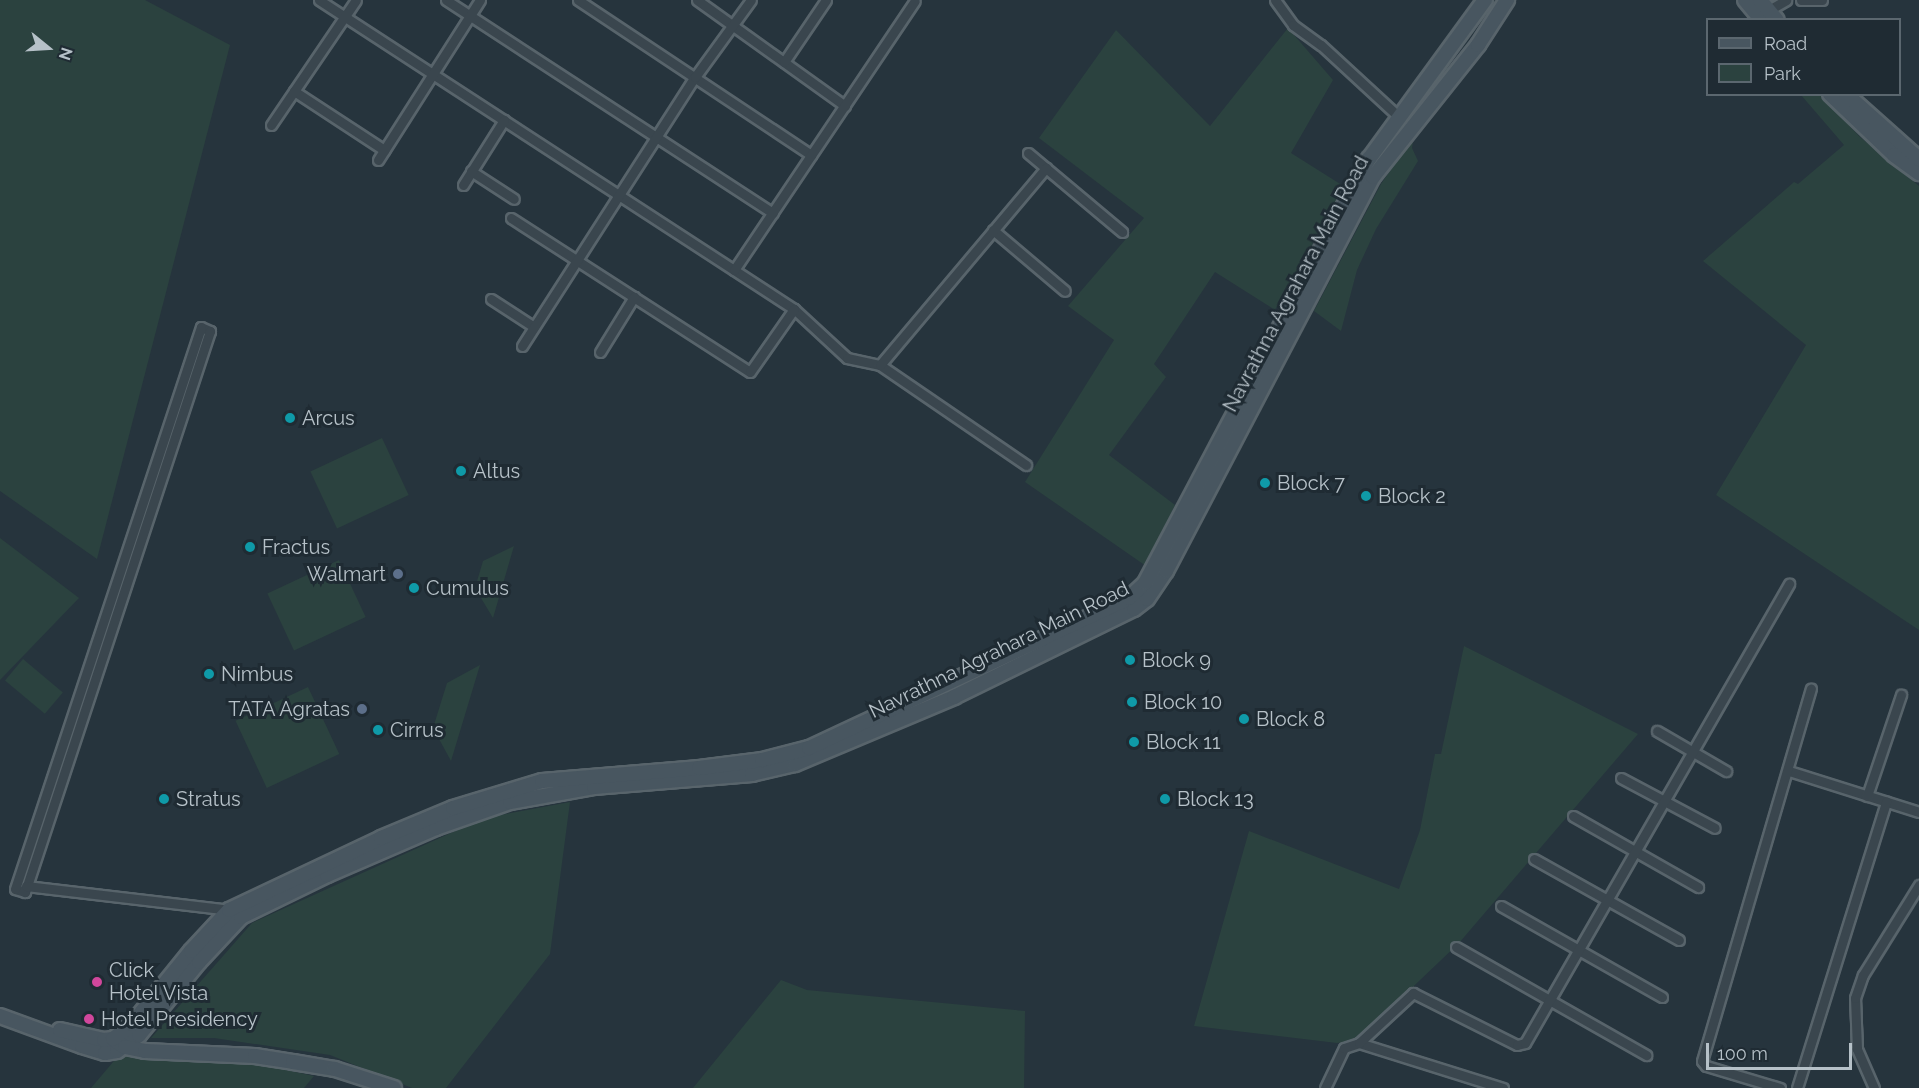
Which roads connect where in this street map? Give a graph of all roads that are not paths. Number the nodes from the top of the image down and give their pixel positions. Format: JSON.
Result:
{"nodes":[{"id":1,"x":319,"y":0,"type":"edge"},
{"id":2,"x":356,"y":0,"type":"edge"},
{"id":3,"x":446,"y":0,"type":"edge"},
{"id":4,"x":480,"y":0,"type":"edge"},
{"id":5,"x":578,"y":0,"type":"edge"},
{"id":6,"x":697,"y":0,"type":"edge"},
{"id":7,"x":751,"y":0,"type":"edge"},
{"id":8,"x":826,"y":0,"type":"edge"},
{"id":9,"x":1275,"y":0,"type":"edge"},
{"id":10,"x":1485,"y":0,"type":"edge"},
{"id":11,"x":1508,"y":0,"type":"edge"},
{"id":12,"x":1745,"y":0,"type":"edge"},
{"id":13,"x":1786,"y":0,"type":"edge"},
{"id":14,"x":1801,"y":0,"type":"edge"},
{"id":15,"x":1822,"y":0,"type":"edge"},
{"id":16,"x":915,"y":1,"type":"edge"},
{"id":17,"x":1767,"y":12,"type":"edge"},
{"id":18,"x":470,"y":15,"type":"junction"},
{"id":19,"x":345,"y":16,"type":"junction"},
{"id":20,"x":733,"y":25,"type":"junction"},
{"id":21,"x":1464,"y":33,"type":"junction"},
{"id":22,"x":1478,"y":45,"type":"junction"},
{"id":23,"x":784,"y":62,"type":"junction"},
{"id":24,"x":432,"y":74,"type":"junction"},
{"id":25,"x":695,"y":77,"type":"junction"},
{"id":26,"x":294,"y":91,"type":"junction"},
{"id":27,"x":1832,"y":96,"type":"edge"},
{"id":28,"x":1848,"y":96,"type":"edge"},
{"id":29,"x":845,"y":106,"type":"junction"},
{"id":30,"x":1399,"y":117,"type":"junction"},
{"id":31,"x":504,"y":120,"type":"junction"},
{"id":32,"x":271,"y":125,"type":"dead end"},
{"id":33,"x":657,"y":136,"type":"junction"},
{"id":34,"x":384,"y":150,"type":"junction"},
{"id":35,"x":1028,"y":153,"type":"dead end"},
{"id":36,"x":811,"y":155,"type":"junction"},
{"id":37,"x":1919,"y":159,"type":"edge"},
{"id":38,"x":378,"y":160,"type":"dead end"},
{"id":39,"x":1046,"y":168,"type":"junction"},
{"id":40,"x":471,"y":171,"type":"junction"},
{"id":41,"x":1919,"y":173,"type":"edge"},
{"id":42,"x":463,"y":184,"type":"dead end"},
{"id":43,"x":618,"y":195,"type":"junction"},
{"id":44,"x":514,"y":199,"type":"dead end"},
{"id":45,"x":773,"y":213,"type":"junction"},
{"id":46,"x":511,"y":218,"type":"dead end"},
{"id":47,"x":993,"y":230,"type":"junction"},
{"id":48,"x":1122,"y":232,"type":"dead end"},
{"id":49,"x":577,"y":260,"type":"junction"},
{"id":50,"x":734,"y":270,"type":"junction"},
{"id":51,"x":1065,"y":291,"type":"dead end"},
{"id":52,"x":634,"y":297,"type":"junction"},
{"id":53,"x":491,"y":299,"type":"dead end"},
{"id":54,"x":794,"y":309,"type":"junction"},
{"id":55,"x":534,"y":327,"type":"junction"},
{"id":56,"x":205,"y":329,"type":"dead end"},
{"id":57,"x":522,"y":346,"type":"dead end"},
{"id":58,"x":600,"y":352,"type":"dead end"},
{"id":59,"x":880,"y":365,"type":"junction"},
{"id":60,"x":1026,"y":465,"type":"dead end"},
{"id":61,"x":1789,"y":584,"type":"dead end"},
{"id":62,"x":1811,"y":688,"type":"dead end"},
{"id":63,"x":1901,"y":695,"type":"dead end"},
{"id":64,"x":915,"y":708,"type":"junction"},
{"id":65,"x":1657,"y":731,"type":"dead end"},
{"id":66,"x":1693,"y":751,"type":"junction"},
{"id":67,"x":1726,"y":771,"type":"dead end"},
{"id":68,"x":1789,"y":771,"type":"junction"},
{"id":69,"x":1621,"y":778,"type":"dead end"},
{"id":70,"x":1867,"y":796,"type":"junction"},
{"id":71,"x":1665,"y":801,"type":"junction"},
{"id":72,"x":1886,"y":802,"type":"junction"},
{"id":73,"x":1919,"y":812,"type":"edge"},
{"id":74,"x":1574,"y":816,"type":"dead end"},
{"id":75,"x":1715,"y":828,"type":"dead end"},
{"id":76,"x":1636,"y":850,"type":"junction"},
{"id":77,"x":1534,"y":859,"type":"dead end"},
{"id":78,"x":1919,"y":885,"type":"edge"},
{"id":79,"x":1698,"y":887,"type":"dead end"},
{"id":80,"x":280,"y":891,"type":"junction"},
{"id":81,"x":1607,"y":900,"type":"junction"},
{"id":82,"x":1501,"y":906,"type":"dead end"},
{"id":83,"x":229,"y":910,"type":"junction"},
{"id":84,"x":1679,"y":940,"type":"dead end"},
{"id":85,"x":1456,"y":947,"type":"dead end"},
{"id":86,"x":1579,"y":950,"type":"junction"},
{"id":87,"x":1662,"y":997,"type":"dead end"},
{"id":88,"x":1549,"y":1001,"type":"junction"},
{"id":89,"x":0,"y":1006,"type":"edge"},
{"id":90,"x":0,"y":1016,"type":"edge"},
{"id":91,"x":24,"y":1021,"type":"junction"},
{"id":92,"x":113,"y":1039,"type":"junction"},
{"id":93,"x":1359,"y":1043,"type":"junction"},
{"id":94,"x":125,"y":1047,"type":"junction"},
{"id":95,"x":1646,"y":1055,"type":"dead end"},
{"id":96,"x":394,"y":1088,"type":"edge"},
{"id":97,"x":1325,"y":1088,"type":"edge"},
{"id":98,"x":1503,"y":1088,"type":"edge"},
{"id":99,"x":1780,"y":1088,"type":"edge"},
{"id":100,"x":1797,"y":1088,"type":"edge"},
{"id":101,"x":1874,"y":1088,"type":"edge"}],
"edges":[{"from":1,"to":19,"type":"street"},
{"from":2,"to":19,"type":"street"},
{"from":3,"to":18,"type":"street"},
{"from":4,"to":18,"type":"street"},
{"from":5,"to":25,"type":"street"},
{"from":6,"to":20,"type":"street"},
{"from":7,"to":20,"type":"street"},
{"from":8,"to":23,"type":"street"},
{"from":9,"to":30,"type":"street"},
{"from":10,"to":21,"type":"street","name":"Navrathna Agrahara Main Road"},
{"from":11,"to":22,"type":"street","name":"Navrathna Agrahara Main Road"},
{"from":12,"to":17,"type":"street"},
{"from":13,"to":17,"type":"street"},
{"from":14,"to":15,"type":"street"},
{"from":16,"to":29,"type":"street"},
{"from":18,"to":24,"type":"street"},
{"from":18,"to":33,"type":"street"},
{"from":19,"to":24,"type":"street"},
{"from":19,"to":26,"type":"street"},
{"from":20,"to":23,"type":"street"},
{"from":20,"to":25,"type":"street"},
{"from":21,"to":22,"type":"street"},
{"from":21,"to":30,"type":"street","name":"Navrathna Agrahara Main Road"},
{"from":22,"to":64,"type":"street","name":"Navrathna Agrahara Main Road"},
{"from":23,"to":29,"type":"street"},
{"from":24,"to":31,"type":"street"},
{"from":24,"to":34,"type":"street"},
{"from":25,"to":33,"type":"street"},
{"from":25,"to":36,"type":"street"},
{"from":26,"to":32,"type":"street"},
{"from":26,"to":34,"type":"street"},
{"from":27,"to":41,"type":"street"},
{"from":28,"to":37,"type":"street"},
{"from":29,"to":36,"type":"street"},
{"from":30,"to":64,"type":"street","name":"Navrathna Agrahara Main Road"},
{"from":31,"to":40,"type":"street"},
{"from":31,"to":43,"type":"street"},
{"from":33,"to":43,"type":"street"},
{"from":33,"to":45,"type":"street"},
{"from":34,"to":38,"type":"street"},
{"from":35,"to":39,"type":"street"},
{"from":36,"to":45,"type":"street"},
{"from":39,"to":47,"type":"street"},
{"from":39,"to":48,"type":"street"},
{"from":40,"to":42,"type":"street"},
{"from":40,"to":44,"type":"street"},
{"from":43,"to":49,"type":"street"},
{"from":43,"to":50,"type":"street"},
{"from":45,"to":50,"type":"street"},
{"from":46,"to":49,"type":"street"},
{"from":47,"to":51,"type":"street"},
{"from":47,"to":59,"type":"street"},
{"from":49,"to":52,"type":"street"},
{"from":49,"to":55,"type":"street"},
{"from":50,"to":54,"type":"street"},
{"from":52,"to":54,"type":"street"},
{"from":52,"to":58,"type":"street"},
{"from":53,"to":55,"type":"street"},
{"from":54,"to":59,"type":"street"},
{"from":55,"to":57,"type":"street"},
{"from":56,"to":83,"type":"street"},
{"from":59,"to":60,"type":"street"},
{"from":61,"to":66,"type":"street"},
{"from":62,"to":68,"type":"street"},
{"from":63,"to":70,"type":"street"},
{"from":64,"to":80,"type":"street","name":"Navrathna Agrahara Main Road"},
{"from":65,"to":66,"type":"street"},
{"from":66,"to":67,"type":"street"},
{"from":66,"to":71,"type":"street"},
{"from":68,"to":70,"type":"street"},
{"from":68,"to":99,"type":"street"},
{"from":69,"to":71,"type":"street"},
{"from":70,"to":72,"type":"street"},
{"from":71,"to":75,"type":"street"},
{"from":71,"to":76,"type":"street"},
{"from":72,"to":73,"type":"street"},
{"from":72,"to":100,"type":"street"},
{"from":74,"to":76,"type":"street"},
{"from":76,"to":79,"type":"street"},
{"from":76,"to":81,"type":"street"},
{"from":77,"to":81,"type":"street"},
{"from":78,"to":101,"type":"street"},
{"from":80,"to":83,"type":"street","name":"Navrathna Agrahara Main Road"},
{"from":80,"to":94,"type":"street","name":"Navrathna Agrahara Main Road"},
{"from":81,"to":84,"type":"street"},
{"from":81,"to":86,"type":"street"},
{"from":82,"to":86,"type":"street"},
{"from":83,"to":92,"type":"street","name":"Navrathna Agrahara Main Road"},
{"from":85,"to":88,"type":"street"},
{"from":86,"to":87,"type":"street"},
{"from":86,"to":88,"type":"street"},
{"from":88,"to":93,"type":"street"},
{"from":88,"to":95,"type":"street"},
{"from":89,"to":91,"type":"street"},
{"from":90,"to":91,"type":"street"},
{"from":91,"to":92,"type":"street"},
{"from":91,"to":94,"type":"street"},
{"from":92,"to":94,"type":"street"},
{"from":93,"to":97,"type":"street"},
{"from":93,"to":98,"type":"street"},
{"from":94,"to":96,"type":"street"}]}
